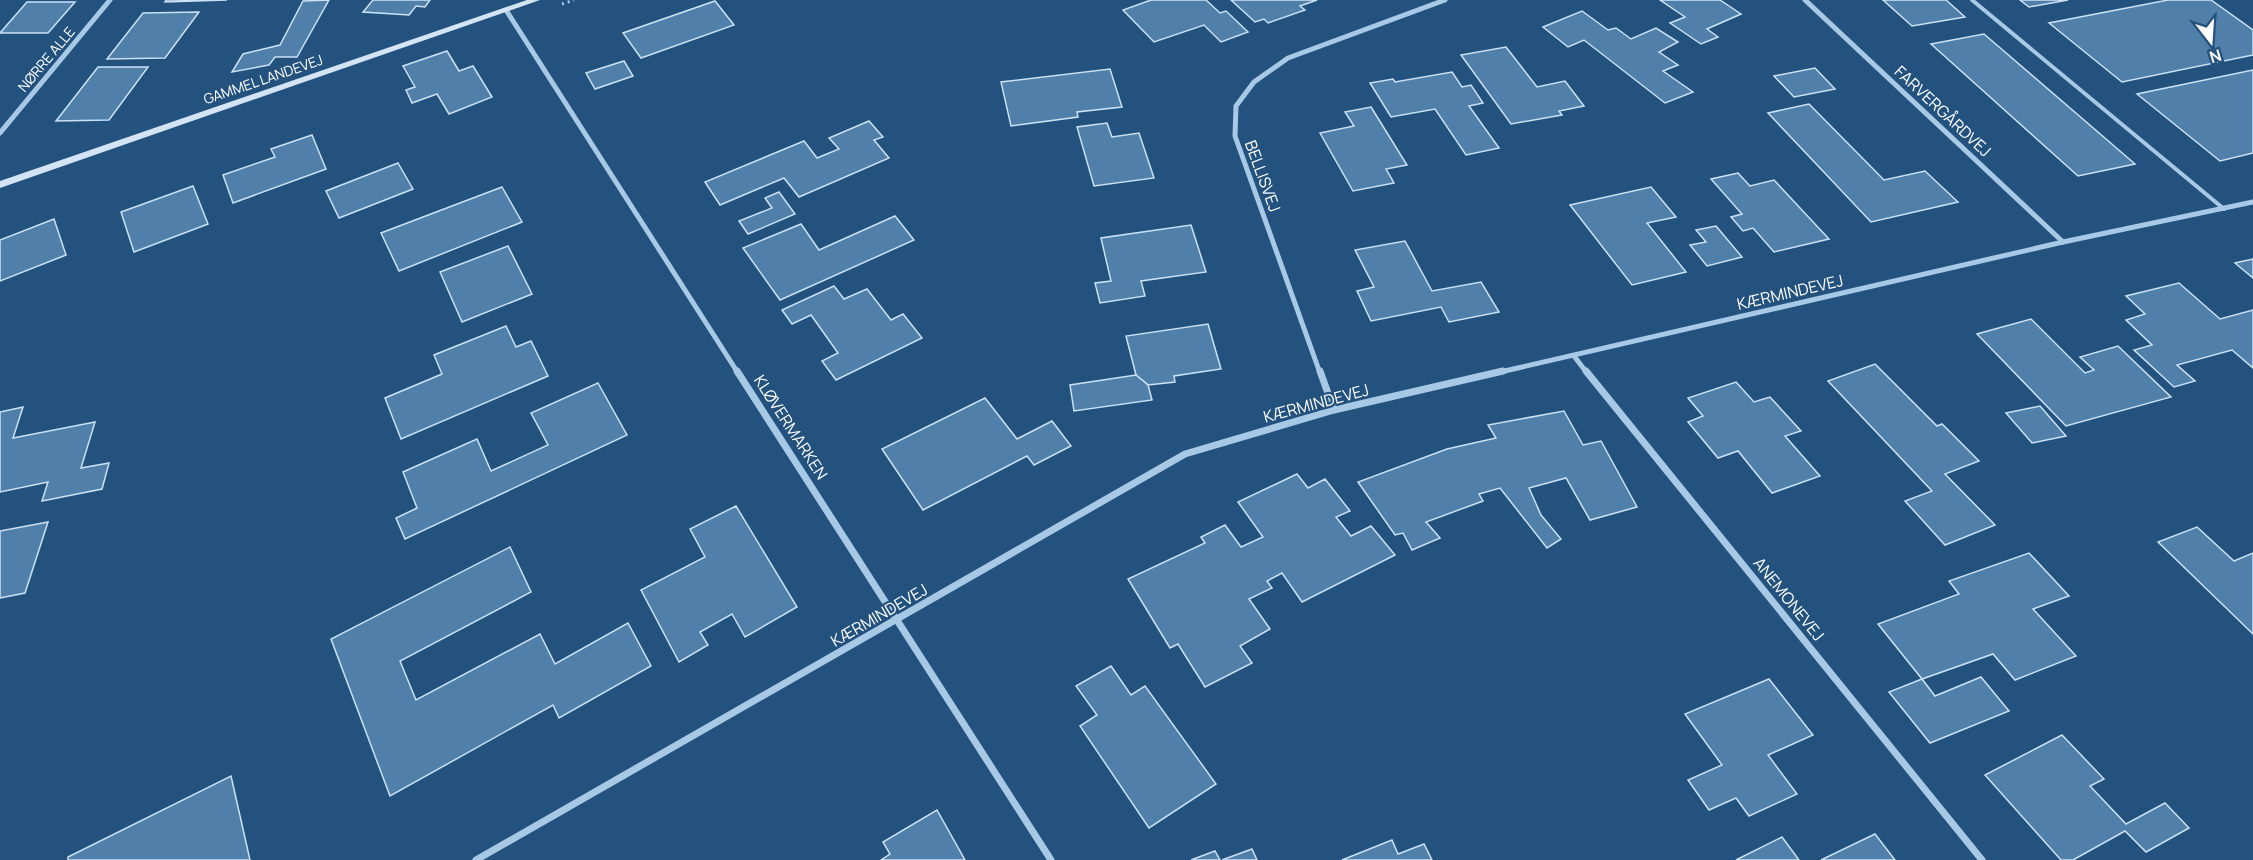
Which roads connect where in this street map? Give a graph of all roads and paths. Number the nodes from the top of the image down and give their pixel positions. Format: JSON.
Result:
{"nodes":[{"id":1,"x":110,"y":0,"type":"edge"},
{"id":2,"x":500,"y":0,"type":"edge"},
{"id":3,"x":536,"y":0,"type":"edge"},
{"id":4,"x":1445,"y":0,"type":"edge"},
{"id":5,"x":1805,"y":0,"type":"edge"},
{"id":6,"x":1972,"y":0,"type":"edge"},
{"id":7,"x":506,"y":10,"type":"junction"},
{"id":8,"x":0,"y":134,"type":"edge"},
{"id":9,"x":0,"y":185,"type":"edge"},
{"id":10,"x":2253,"y":202,"type":"edge"},
{"id":11,"x":2224,"y":208,"type":"junction"},
{"id":12,"x":2063,"y":242,"type":"junction"},
{"id":13,"x":1574,"y":356,"type":"junction"},
{"id":14,"x":1334,"y":410,"type":"junction"},
{"id":15,"x":899,"y":619,"type":"junction"},
{"id":16,"x":476,"y":860,"type":"edge"},
{"id":17,"x":1051,"y":860,"type":"edge"},
{"id":18,"x":1982,"y":860,"type":"edge"}],
"edges":[{"from":1,"to":8,"type":"street","name":"NØRRE ALLE"},
{"from":2,"to":7,"type":"street"},
{"from":3,"to":7,"type":"street","name":"GAMMEL LANDEVEJ"},
{"from":4,"to":14,"type":"street","name":"BELLISVEJ"},
{"from":5,"to":12,"type":"street","name":"FARVERGÅRDVEJ"},
{"from":6,"to":11,"type":"lane"},
{"from":7,"to":9,"type":"street","name":"GAMMEL LANDEVEJ"},
{"from":7,"to":15,"type":"street","name":"KLØVERMARKEN"},
{"from":10,"to":11,"type":"street","name":"KÆRMINDEVEJ"},
{"from":11,"to":12,"type":"street","name":"KÆRMINDEVEJ"},
{"from":12,"to":13,"type":"street","name":"KÆRMINDEVEJ"},
{"from":13,"to":14,"type":"street","name":"KÆRMINDEVEJ"},
{"from":13,"to":18,"type":"street","name":"ANEMONEVEJ"},
{"from":14,"to":15,"type":"street","name":"KÆRMINDEVEJ"},
{"from":15,"to":16,"type":"street","name":"KÆRMINDEVEJ"},
{"from":15,"to":17,"type":"street","name":"KLØVERMARKEN"}]}
